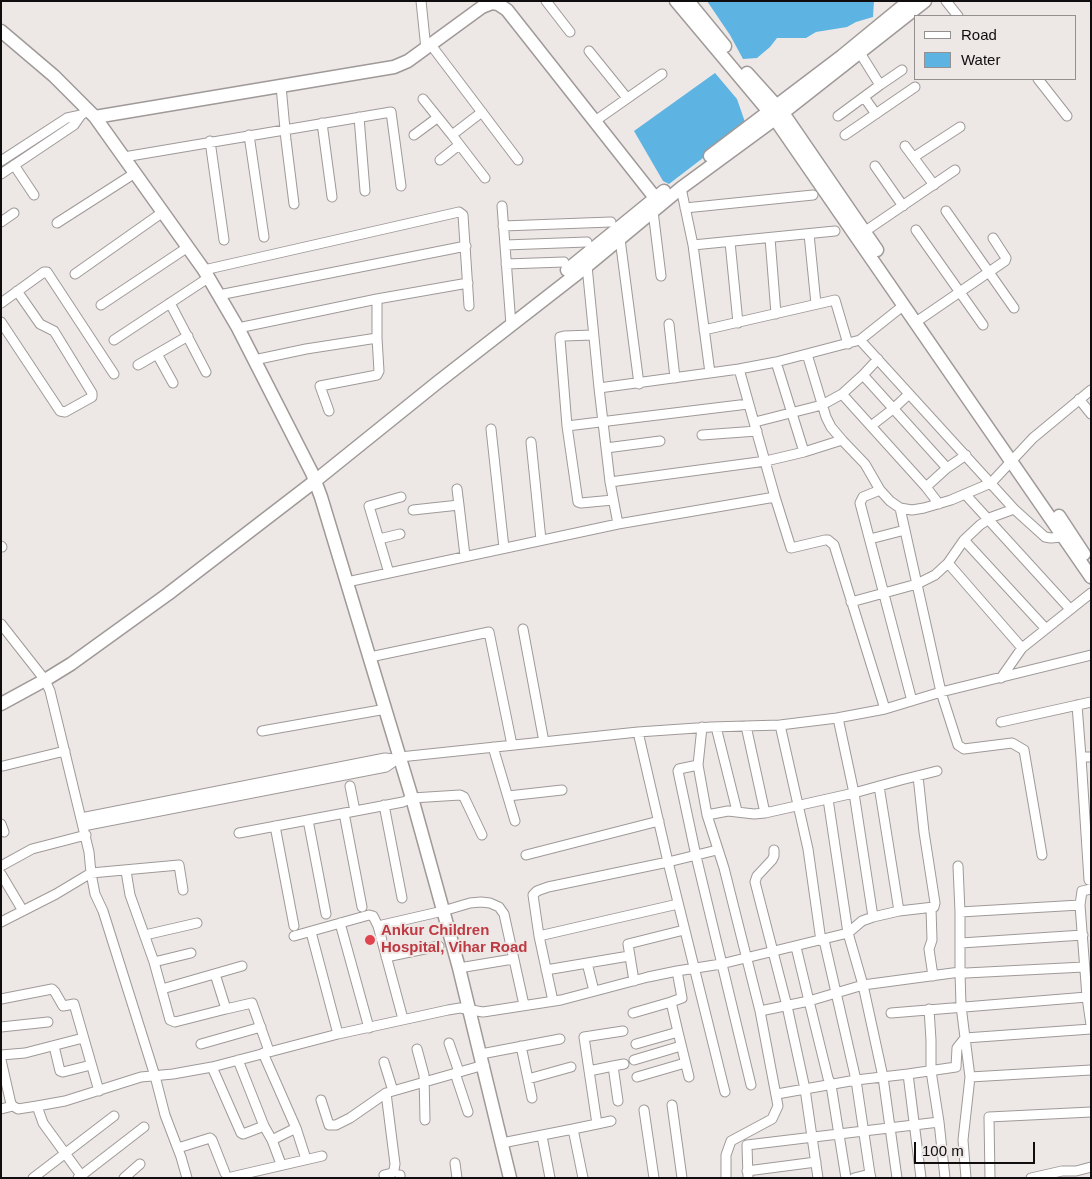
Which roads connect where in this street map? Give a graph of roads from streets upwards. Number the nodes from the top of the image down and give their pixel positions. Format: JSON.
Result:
{"nodes":[{"id":1,"x":420,"y":1,"type":"edge"},
{"id":2,"x":546,"y":1,"type":"edge"},
{"id":3,"x":676,"y":1,"type":"edge"},
{"id":4,"x":688,"y":1,"type":"edge"},
{"id":5,"x":909,"y":1,"type":"edge"},
{"id":6,"x":926,"y":1,"type":"edge"},
{"id":7,"x":946,"y":1,"type":"edge"},
{"id":8,"x":498,"y":2,"type":"edge"},
{"id":9,"x":478,"y":5,"type":"edge"},
{"id":10,"x":957,"y":15,"type":"edge"},
{"id":11,"x":1,"y":31,"type":"edge"},
{"id":12,"x":570,"y":32,"type":"dead end"},
{"id":13,"x":428,"y":47,"type":"junction"},
{"id":14,"x":589,"y":51,"type":"dead end"},
{"id":15,"x":860,"y":53,"type":"junction"},
{"id":16,"x":902,"y":70,"type":"dead end"},
{"id":17,"x":662,"y":74,"type":"dead end"},
{"id":18,"x":1039,"y":80,"type":"edge"},
{"id":19,"x":880,"y":85,"type":"junction"},
{"id":20,"x":281,"y":86,"type":"junction"},
{"id":21,"x":915,"y":87,"type":"dead end"},
{"id":22,"x":864,"y":97,"type":"junction"},
{"id":23,"x":627,"y":98,"type":"junction"},
{"id":24,"x":423,"y":99,"type":"dead end"},
{"id":25,"x":482,"y":112,"type":"junction"},
{"id":26,"x":776,"y":112,"type":"junction"},
{"id":27,"x":88,"y":114,"type":"junction"},
{"id":28,"x":876,"y":114,"type":"junction"},
{"id":29,"x":838,"y":116,"type":"dead end"},
{"id":30,"x":1067,"y":116,"type":"dead end"},
{"id":31,"x":358,"y":117,"type":"junction"},
{"id":32,"x":437,"y":118,"type":"junction"},
{"id":33,"x":595,"y":121,"type":"junction"},
{"id":34,"x":322,"y":123,"type":"junction"},
{"id":35,"x":960,"y":127,"type":"dead end"},
{"id":36,"x":285,"y":129,"type":"junction"},
{"id":37,"x":249,"y":135,"type":"junction"},
{"id":38,"x":414,"y":135,"type":"dead end"},
{"id":39,"x":452,"y":136,"type":"junction"},
{"id":40,"x":845,"y":136,"type":"dead end"},
{"id":41,"x":210,"y":141,"type":"junction"},
{"id":42,"x":459,"y":145,"type":"junction"},
{"id":43,"x":905,"y":146,"type":"dead end"},
{"id":44,"x":124,"y":157,"type":"junction"},
{"id":45,"x":914,"y":157,"type":"junction"},
{"id":46,"x":440,"y":160,"type":"dead end"},
{"id":47,"x":518,"y":160,"type":"dead end"},
{"id":48,"x":1,"y":161,"type":"edge"},
{"id":49,"x":14,"y":165,"type":"junction"},
{"id":50,"x":875,"y":166,"type":"dead end"},
{"id":51,"x":956,"y":170,"type":"dead end"},
{"id":52,"x":135,"y":173,"type":"junction"},
{"id":53,"x":1,"y":174,"type":"edge"},
{"id":54,"x":486,"y":178,"type":"dead end"},
{"id":55,"x":934,"y":185,"type":"junction"},
{"id":56,"x":402,"y":186,"type":"dead end"},
{"id":57,"x":681,"y":188,"type":"junction"},
{"id":58,"x":365,"y":191,"type":"dead end"},
{"id":59,"x":34,"y":195,"type":"dead end"},
{"id":60,"x":813,"y":195,"type":"dead end"},
{"id":61,"x":332,"y":198,"type":"dead end"},
{"id":62,"x":294,"y":204,"type":"dead end"},
{"id":63,"x":656,"y":204,"type":"junction"},
{"id":64,"x":502,"y":206,"type":"dead end"},
{"id":65,"x":903,"y":206,"type":"junction"},
{"id":66,"x":685,"y":208,"type":"junction"},
{"id":67,"x":946,"y":211,"type":"dead end"},
{"id":68,"x":163,"y":212,"type":"junction"},
{"id":69,"x":14,"y":213,"type":"dead end"},
{"id":70,"x":1,"y":222,"type":"edge"},
{"id":71,"x":611,"y":222,"type":"dead end"},
{"id":72,"x":57,"y":223,"type":"dead end"},
{"id":73,"x":503,"y":226,"type":"junction"},
{"id":74,"x":916,"y":230,"type":"dead end"},
{"id":75,"x":835,"y":231,"type":"dead end"},
{"id":76,"x":864,"y":232,"type":"junction"},
{"id":77,"x":809,"y":234,"type":"junction"},
{"id":78,"x":264,"y":237,"type":"dead end"},
{"id":79,"x":770,"y":238,"type":"junction"},
{"id":80,"x":994,"y":238,"type":"dead end"},
{"id":81,"x":224,"y":240,"type":"dead end"},
{"id":82,"x":620,"y":240,"type":"junction"},
{"id":83,"x":587,"y":242,"type":"dead end"},
{"id":84,"x":730,"y":242,"type":"junction"},
{"id":85,"x":505,"y":245,"type":"junction"},
{"id":86,"x":693,"y":245,"type":"junction"},
{"id":87,"x":466,"y":246,"type":"junction"},
{"id":88,"x":188,"y":247,"type":"junction"},
{"id":89,"x":564,"y":262,"type":"dead end"},
{"id":90,"x":506,"y":264,"type":"junction"},
{"id":91,"x":587,"y":266,"type":"junction"},
{"id":92,"x":989,"y":273,"type":"junction"},
{"id":93,"x":75,"y":274,"type":"dead end"},
{"id":94,"x":206,"y":274,"type":"junction"},
{"id":95,"x":661,"y":276,"type":"dead end"},
{"id":96,"x":468,"y":283,"type":"junction"},
{"id":97,"x":18,"y":291,"type":"junction"},
{"id":98,"x":961,"y":292,"type":"junction"},
{"id":99,"x":219,"y":295,"type":"junction"},
{"id":100,"x":377,"y":299,"type":"junction"},
{"id":101,"x":1,"y":303,"type":"edge"},
{"id":102,"x":170,"y":303,"type":"junction"},
{"id":103,"x":816,"y":304,"type":"junction"},
{"id":104,"x":101,"y":305,"type":"dead end"},
{"id":105,"x":904,"y":305,"type":"junction"},
{"id":106,"x":469,"y":306,"type":"dead end"},
{"id":107,"x":1014,"y":308,"type":"dead end"},
{"id":108,"x":776,"y":314,"type":"junction"},
{"id":109,"x":510,"y":320,"type":"junction"},
{"id":110,"x":920,"y":320,"type":"junction"},
{"id":111,"x":1,"y":322,"type":"edge"},
{"id":112,"x":738,"y":323,"type":"junction"},
{"id":113,"x":669,"y":324,"type":"dead end"},
{"id":114,"x":983,"y":326,"type":"dead end"},
{"id":115,"x":238,"y":328,"type":"junction"},
{"id":116,"x":704,"y":330,"type":"junction"},
{"id":117,"x":593,"y":334,"type":"junction"},
{"id":118,"x":188,"y":336,"type":"junction"},
{"id":119,"x":378,"y":338,"type":"junction"},
{"id":120,"x":114,"y":340,"type":"dead end"},
{"id":121,"x":860,"y":340,"type":"junction"},
{"id":122,"x":848,"y":344,"type":"junction"},
{"id":123,"x":157,"y":354,"type":"junction"},
{"id":124,"x":807,"y":354,"type":"junction"},
{"id":125,"x":254,"y":360,"type":"junction"},
{"id":126,"x":878,"y":360,"type":"junction"},
{"id":127,"x":776,"y":362,"type":"junction"},
{"id":128,"x":138,"y":365,"type":"dead end"},
{"id":129,"x":739,"y":369,"type":"junction"},
{"id":130,"x":206,"y":372,"type":"dead end"},
{"id":131,"x":710,"y":373,"type":"junction"},
{"id":132,"x":114,"y":374,"type":"dead end"},
{"id":133,"x":863,"y":376,"type":"junction"},
{"id":134,"x":675,"y":378,"type":"junction"},
{"id":135,"x":173,"y":383,"type":"dead end"},
{"id":136,"x":639,"y":384,"type":"junction"},
{"id":137,"x":599,"y":388,"type":"junction"},
{"id":138,"x":1091,"y":390,"type":"edge"},
{"id":139,"x":842,"y":394,"type":"junction"},
{"id":140,"x":909,"y":394,"type":"junction"},
{"id":141,"x":1080,"y":400,"type":"junction"},
{"id":142,"x":748,"y":404,"type":"junction"},
{"id":143,"x":822,"y":405,"type":"junction"},
{"id":144,"x":893,"y":409,"type":"junction"},
{"id":145,"x":330,"y":411,"type":"dead end"},
{"id":146,"x":791,"y":414,"type":"junction"},
{"id":147,"x":1091,"y":414,"type":"edge"},
{"id":148,"x":603,"y":421,"type":"junction"},
{"id":149,"x":568,"y":426,"type":"junction"},
{"id":150,"x":871,"y":426,"type":"junction"},
{"id":151,"x":756,"y":427,"type":"junction"},
{"id":152,"x":491,"y":429,"type":"dead end"},
{"id":153,"x":702,"y":436,"type":"dead end"},
{"id":154,"x":842,"y":440,"type":"junction"},
{"id":155,"x":660,"y":441,"type":"dead end"},
{"id":156,"x":531,"y":442,"type":"dead end"},
{"id":157,"x":606,"y":448,"type":"junction"},
{"id":158,"x":804,"y":452,"type":"junction"},
{"id":159,"x":966,"y":455,"type":"junction"},
{"id":160,"x":1015,"y":458,"type":"junction"},
{"id":161,"x":766,"y":461,"type":"junction"},
{"id":162,"x":947,"y":468,"type":"junction"},
{"id":163,"x":314,"y":477,"type":"junction"},
{"id":164,"x":610,"y":482,"type":"junction"},
{"id":165,"x":991,"y":483,"type":"junction"},
{"id":166,"x":926,"y":488,"type":"junction"},
{"id":167,"x":457,"y":489,"type":"dead end"},
{"id":168,"x":880,"y":490,"type":"junction"},
{"id":169,"x":965,"y":494,"type":"junction"},
{"id":170,"x":775,"y":497,"type":"junction"},
{"id":171,"x":402,"y":498,"type":"dead end"},
{"id":172,"x":614,"y":500,"type":"junction"},
{"id":173,"x":939,"y":504,"type":"junction"},
{"id":174,"x":459,"y":505,"type":"junction"},
{"id":175,"x":900,"y":508,"type":"junction"},
{"id":176,"x":1014,"y":509,"type":"junction"},
{"id":177,"x":413,"y":510,"type":"dead end"},
{"id":178,"x":987,"y":520,"type":"junction"},
{"id":179,"x":618,"y":524,"type":"junction"},
{"id":180,"x":905,"y":530,"type":"junction"},
{"id":181,"x":400,"y":534,"type":"dead end"},
{"id":182,"x":1062,"y":537,"type":"junction"},
{"id":183,"x":379,"y":539,"type":"junction"},
{"id":184,"x":870,"y":539,"type":"junction"},
{"id":185,"x":541,"y":540,"type":"junction"},
{"id":186,"x":964,"y":540,"type":"junction"},
{"id":187,"x":504,"y":548,"type":"junction"},
{"id":188,"x":465,"y":556,"type":"junction"},
{"id":189,"x":948,"y":563,"type":"junction"},
{"id":190,"x":1091,"y":565,"type":"edge"},
{"id":191,"x":389,"y":572,"type":"junction"},
{"id":192,"x":1091,"y":577,"type":"edge"},
{"id":193,"x":347,"y":582,"type":"junction"},
{"id":194,"x":917,"y":584,"type":"junction"},
{"id":195,"x":884,"y":593,"type":"junction"},
{"id":196,"x":1091,"y":594,"type":"edge"},
{"id":197,"x":851,"y":602,"type":"junction"},
{"id":198,"x":1070,"y":609,"type":"junction"},
{"id":199,"x":1,"y":624,"type":"edge"},
{"id":200,"x":523,"y":629,"type":"dead end"},
{"id":201,"x":1046,"y":629,"type":"junction"},
{"id":202,"x":1022,"y":648,"type":"junction"},
{"id":203,"x":1091,"y":655,"type":"edge"},
{"id":204,"x":370,"y":657,"type":"junction"},
{"id":205,"x":43,"y":677,"type":"junction"},
{"id":206,"x":1001,"y":678,"type":"junction"},
{"id":207,"x":941,"y":692,"type":"junction"},
{"id":208,"x":1,"y":696,"type":"edge"},
{"id":209,"x":912,"y":701,"type":"junction"},
{"id":210,"x":1091,"y":702,"type":"edge"},
{"id":211,"x":1,"y":704,"type":"edge"},
{"id":212,"x":1077,"y":705,"type":"junction"},
{"id":213,"x":885,"y":708,"type":"junction"},
{"id":214,"x":386,"y":709,"type":"junction"},
{"id":215,"x":838,"y":718,"type":"junction"},
{"id":216,"x":1001,"y":722,"type":"dead end"},
{"id":217,"x":780,"y":725,"type":"junction"},
{"id":218,"x":746,"y":726,"type":"junction"},
{"id":219,"x":702,"y":727,"type":"junction"},
{"id":220,"x":716,"y":727,"type":"junction"},
{"id":221,"x":262,"y":732,"type":"dead end"},
{"id":222,"x":638,"y":732,"type":"junction"},
{"id":223,"x":544,"y":742,"type":"junction"},
{"id":224,"x":512,"y":745,"type":"junction"},
{"id":225,"x":494,"y":747,"type":"junction"},
{"id":226,"x":65,"y":751,"type":"junction"},
{"id":227,"x":1091,"y":757,"type":"edge"},
{"id":228,"x":398,"y":758,"type":"junction"},
{"id":229,"x":1081,"y":758,"type":"junction"},
{"id":230,"x":698,"y":765,"type":"junction"},
{"id":231,"x":3,"y":766,"type":"dead end"},
{"id":232,"x":937,"y":772,"type":"dead end"},
{"id":233,"x":918,"y":776,"type":"junction"},
{"id":234,"x":350,"y":786,"type":"dead end"},
{"id":235,"x":879,"y":786,"type":"junction"},
{"id":236,"x":562,"y":790,"type":"dead end"},
{"id":237,"x":854,"y":794,"type":"junction"},
{"id":238,"x":508,"y":796,"type":"junction"},
{"id":239,"x":412,"y":798,"type":"junction"},
{"id":240,"x":828,"y":799,"type":"junction"},
{"id":241,"x":799,"y":805,"type":"junction"},
{"id":242,"x":384,"y":806,"type":"junction"},
{"id":243,"x":355,"y":811,"type":"junction"},
{"id":244,"x":737,"y":811,"type":"junction"},
{"id":245,"x":344,"y":813,"type":"junction"},
{"id":246,"x":765,"y":813,"type":"junction"},
{"id":247,"x":706,"y":815,"type":"junction"},
{"id":248,"x":308,"y":820,"type":"junction"},
{"id":249,"x":515,"y":821,"type":"dead end"},
{"id":250,"x":659,"y":821,"type":"junction"},
{"id":251,"x":82,"y":822,"type":"junction"},
{"id":252,"x":275,"y":826,"type":"junction"},
{"id":253,"x":239,"y":832,"type":"dead end"},
{"id":254,"x":482,"y":835,"type":"dead end"},
{"id":255,"x":86,"y":836,"type":"junction"},
{"id":256,"x":717,"y":850,"type":"junction"},
{"id":257,"x":774,"y":850,"type":"dead end"},
{"id":258,"x":526,"y":854,"type":"dead end"},
{"id":259,"x":1042,"y":855,"type":"dead end"},
{"id":260,"x":696,"y":856,"type":"junction"},
{"id":261,"x":668,"y":862,"type":"junction"},
{"id":262,"x":1,"y":866,"type":"edge"},
{"id":263,"x":958,"y":866,"type":"dead end"},
{"id":264,"x":126,"y":871,"type":"junction"},
{"id":265,"x":91,"y":873,"type":"junction"},
{"id":266,"x":1,"y":874,"type":"edge"},
{"id":267,"x":1090,"y":885,"type":"edge"},
{"id":268,"x":183,"y":890,"type":"dead end"},
{"id":269,"x":402,"y":898,"type":"dead end"},
{"id":270,"x":678,"y":904,"type":"junction"},
{"id":271,"x":362,"y":907,"type":"dead end"},
{"id":272,"x":931,"y":908,"type":"junction"},
{"id":273,"x":1084,"y":910,"type":"edge"},
{"id":274,"x":23,"y":911,"type":"junction"},
{"id":275,"x":444,"y":911,"type":"junction"},
{"id":276,"x":899,"y":911,"type":"junction"},
{"id":277,"x":960,"y":912,"type":"junction"},
{"id":278,"x":326,"y":914,"type":"dead end"},
{"id":279,"x":874,"y":917,"type":"junction"},
{"id":280,"x":1,"y":922,"type":"edge"},
{"id":281,"x":197,"y":923,"type":"dead end"},
{"id":282,"x":340,"y":923,"type":"junction"},
{"id":283,"x":294,"y":926,"type":"dead end"},
{"id":284,"x":378,"y":926,"type":"junction"},
{"id":285,"x":684,"y":930,"type":"junction"},
{"id":286,"x":1085,"y":930,"type":"edge"},
{"id":287,"x":311,"y":932,"type":"junction"},
{"id":288,"x":848,"y":933,"type":"junction"},
{"id":289,"x":145,"y":935,"type":"junction"},
{"id":290,"x":294,"y":936,"type":"dead end"},
{"id":291,"x":539,"y":936,"type":"junction"},
{"id":292,"x":823,"y":941,"type":"junction"},
{"id":293,"x":961,"y":943,"type":"junction"},
{"id":294,"x":439,"y":946,"type":"dead end"},
{"id":295,"x":1087,"y":946,"type":"edge"},
{"id":296,"x":796,"y":947,"type":"junction"},
{"id":297,"x":773,"y":952,"type":"junction"},
{"id":298,"x":191,"y":953,"type":"dead end"},
{"id":299,"x":629,"y":956,"type":"junction"},
{"id":300,"x":386,"y":958,"type":"junction"},
{"id":301,"x":747,"y":958,"type":"junction"},
{"id":302,"x":513,"y":959,"type":"junction"},
{"id":303,"x":154,"y":962,"type":"junction"},
{"id":304,"x":587,"y":963,"type":"junction"},
{"id":305,"x":722,"y":964,"type":"junction"},
{"id":306,"x":242,"y":966,"type":"dead end"},
{"id":307,"x":1084,"y":967,"type":"junction"},
{"id":308,"x":459,"y":968,"type":"junction"},
{"id":309,"x":695,"y":968,"type":"junction"},
{"id":310,"x":546,"y":970,"type":"junction"},
{"id":311,"x":677,"y":971,"type":"junction"},
{"id":312,"x":960,"y":972,"type":"junction"},
{"id":313,"x":215,"y":974,"type":"junction"},
{"id":314,"x":933,"y":976,"type":"junction"},
{"id":315,"x":634,"y":981,"type":"junction"},
{"id":316,"x":863,"y":985,"type":"junction"},
{"id":317,"x":162,"y":989,"type":"junction"},
{"id":318,"x":594,"y":991,"type":"junction"},
{"id":319,"x":836,"y":992,"type":"junction"},
{"id":320,"x":1087,"y":997,"type":"junction"},
{"id":321,"x":1,"y":999,"type":"edge"},
{"id":322,"x":553,"y":1001,"type":"junction"},
{"id":323,"x":809,"y":1001,"type":"junction"},
{"id":324,"x":670,"y":1002,"type":"junction"},
{"id":325,"x":524,"y":1005,"type":"junction"},
{"id":326,"x":787,"y":1006,"type":"junction"},
{"id":327,"x":961,"y":1006,"type":"junction"},
{"id":328,"x":226,"y":1009,"type":"junction"},
{"id":329,"x":469,"y":1009,"type":"junction"},
{"id":330,"x":929,"y":1009,"type":"junction"},
{"id":331,"x":760,"y":1011,"type":"junction"},
{"id":332,"x":633,"y":1013,"type":"dead end"},
{"id":333,"x":891,"y":1013,"type":"dead end"},
{"id":334,"x":403,"y":1020,"type":"junction"},
{"id":335,"x":48,"y":1022,"type":"dead end"},
{"id":336,"x":1091,"y":1025,"type":"edge"},
{"id":337,"x":1,"y":1027,"type":"edge"},
{"id":338,"x":261,"y":1027,"type":"junction"},
{"id":339,"x":369,"y":1028,"type":"junction"},
{"id":340,"x":1091,"y":1029,"type":"edge"},
{"id":341,"x":623,"y":1030,"type":"dead end"},
{"id":342,"x":678,"y":1032,"type":"junction"},
{"id":343,"x":338,"y":1034,"type":"junction"},
{"id":344,"x":83,"y":1038,"type":"junction"},
{"id":345,"x":965,"y":1038,"type":"junction"},
{"id":346,"x":560,"y":1039,"type":"dead end"},
{"id":347,"x":201,"y":1044,"type":"dead end"},
{"id":348,"x":449,"y":1044,"type":"dead end"},
{"id":349,"x":636,"y":1044,"type":"dead end"},
{"id":350,"x":54,"y":1046,"type":"junction"},
{"id":351,"x":521,"y":1046,"type":"junction"},
{"id":352,"x":681,"y":1046,"type":"junction"},
{"id":353,"x":417,"y":1049,"type":"dead end"},
{"id":354,"x":266,"y":1052,"type":"junction"},
{"id":355,"x":1,"y":1055,"type":"edge"},
{"id":356,"x":482,"y":1059,"type":"junction"},
{"id":357,"x":1,"y":1060,"type":"edge"},
{"id":358,"x":238,"y":1060,"type":"junction"},
{"id":359,"x":634,"y":1060,"type":"dead end"},
{"id":360,"x":384,"y":1062,"type":"dead end"},
{"id":361,"x":685,"y":1063,"type":"junction"},
{"id":362,"x":624,"y":1064,"type":"dead end"},
{"id":363,"x":91,"y":1065,"type":"junction"},
{"id":364,"x":613,"y":1066,"type":"junction"},
{"id":365,"x":212,"y":1067,"type":"junction"},
{"id":366,"x":571,"y":1067,"type":"dead end"},
{"id":367,"x":1091,"y":1070,"type":"edge"},
{"id":368,"x":589,"y":1071,"type":"junction"},
{"id":369,"x":931,"y":1072,"type":"junction"},
{"id":370,"x":457,"y":1073,"type":"junction"},
{"id":371,"x":908,"y":1074,"type":"junction"},
{"id":372,"x":155,"y":1076,"type":"junction"},
{"id":373,"x":637,"y":1077,"type":"dead end"},
{"id":374,"x":690,"y":1077,"type":"dead end"},
{"id":375,"x":883,"y":1077,"type":"junction"},
{"id":376,"x":970,"y":1077,"type":"junction"},
{"id":377,"x":3,"y":1079,"type":"edge"},
{"id":378,"x":528,"y":1079,"type":"junction"},
{"id":379,"x":856,"y":1080,"type":"junction"},
{"id":380,"x":424,"y":1083,"type":"junction"},
{"id":381,"x":751,"y":1085,"type":"dead end"},
{"id":382,"x":831,"y":1085,"type":"junction"},
{"id":383,"x":805,"y":1089,"type":"junction"},
{"id":384,"x":99,"y":1091,"type":"junction"},
{"id":385,"x":390,"y":1092,"type":"junction"},
{"id":386,"x":725,"y":1092,"type":"dead end"},
{"id":387,"x":776,"y":1094,"type":"junction"},
{"id":388,"x":532,"y":1098,"type":"dead end"},
{"id":389,"x":321,"y":1100,"type":"dead end"},
{"id":390,"x":618,"y":1101,"type":"dead end"},
{"id":391,"x":672,"y":1104,"type":"dead end"},
{"id":392,"x":13,"y":1106,"type":"junction"},
{"id":393,"x":37,"y":1106,"type":"junction"},
{"id":394,"x":1,"y":1109,"type":"edge"},
{"id":395,"x":644,"y":1110,"type":"dead end"},
{"id":396,"x":468,"y":1112,"type":"dead end"},
{"id":397,"x":1091,"y":1112,"type":"edge"},
{"id":398,"x":114,"y":1116,"type":"dead end"},
{"id":399,"x":425,"y":1120,"type":"dead end"},
{"id":400,"x":611,"y":1121,"type":"dead end"},
{"id":401,"x":939,"y":1122,"type":"junction"},
{"id":402,"x":597,"y":1124,"type":"junction"},
{"id":403,"x":914,"y":1124,"type":"junction"},
{"id":404,"x":264,"y":1126,"type":"junction"},
{"id":405,"x":144,"y":1127,"type":"dead end"},
{"id":406,"x":296,"y":1128,"type":"junction"},
{"id":407,"x":889,"y":1128,"type":"junction"},
{"id":408,"x":573,"y":1129,"type":"junction"},
{"id":409,"x":864,"y":1131,"type":"junction"},
{"id":410,"x":840,"y":1135,"type":"junction"},
{"id":411,"x":542,"y":1136,"type":"junction"},
{"id":412,"x":812,"y":1139,"type":"junction"},
{"id":413,"x":272,"y":1140,"type":"junction"},
{"id":414,"x":502,"y":1144,"type":"junction"},
{"id":415,"x":178,"y":1148,"type":"junction"},
{"id":416,"x":65,"y":1154,"type":"junction"},
{"id":417,"x":322,"y":1156,"type":"dead end"},
{"id":418,"x":306,"y":1159,"type":"junction"},
{"id":419,"x":816,"y":1162,"type":"junction"},
{"id":420,"x":455,"y":1163,"type":"dead end"},
{"id":421,"x":140,"y":1164,"type":"dead end"},
{"id":422,"x":281,"y":1164,"type":"junction"},
{"id":423,"x":1091,"y":1167,"type":"edge"},
{"id":424,"x":747,"y":1174,"type":"edge"},
{"id":425,"x":384,"y":1175,"type":"dead end"},
{"id":426,"x":226,"y":1176,"type":"edge"},
{"id":427,"x":870,"y":1176,"type":"edge"},
{"id":428,"x":81,"y":1177,"type":"edge"},
{"id":429,"x":33,"y":1178,"type":"edge"},
{"id":430,"x":124,"y":1178,"type":"edge"},
{"id":431,"x":187,"y":1178,"type":"edge"},
{"id":432,"x":457,"y":1178,"type":"edge"},
{"id":433,"x":510,"y":1178,"type":"edge"},
{"id":434,"x":550,"y":1178,"type":"edge"},
{"id":435,"x":583,"y":1178,"type":"edge"},
{"id":436,"x":654,"y":1178,"type":"edge"},
{"id":437,"x":682,"y":1178,"type":"edge"},
{"id":438,"x":726,"y":1178,"type":"edge"},
{"id":439,"x":818,"y":1178,"type":"edge"},
{"id":440,"x":846,"y":1178,"type":"edge"},
{"id":441,"x":854,"y":1178,"type":"edge"},
{"id":442,"x":897,"y":1178,"type":"edge"},
{"id":443,"x":921,"y":1178,"type":"edge"},
{"id":444,"x":945,"y":1178,"type":"edge"},
{"id":445,"x":966,"y":1178,"type":"edge"},
{"id":446,"x":990,"y":1178,"type":"edge"},
{"id":447,"x":1031,"y":1178,"type":"edge"}],
"edges":[{"from":1,"to":13,"type":"street"},
{"from":2,"to":12,"type":"street"},
{"from":3,"to":26,"type":"street"},
{"from":4,"to":26,"type":"street"},
{"from":5,"to":26,"type":"street"},
{"from":6,"to":15,"type":"street"},
{"from":7,"to":10,"type":"street"},
{"from":8,"to":9,"type":"street"},
{"from":8,"to":33,"type":"street"},
{"from":9,"to":13,"type":"street"},
{"from":11,"to":27,"type":"street"},
{"from":13,"to":20,"type":"street"},
{"from":13,"to":25,"type":"street"},
{"from":14,"to":23,"type":"street"},
{"from":15,"to":19,"type":"street"},
{"from":15,"to":26,"type":"street"},
{"from":16,"to":19,"type":"street"},
{"from":17,"to":23,"type":"street"},
{"from":18,"to":30,"type":"street"},
{"from":19,"to":22,"type":"street"},
{"from":20,"to":27,"type":"street"},
{"from":20,"to":36,"type":"street"},
{"from":21,"to":28,"type":"street"},
{"from":22,"to":28,"type":"street"},
{"from":22,"to":29,"type":"street"},
{"from":23,"to":33,"type":"street"},
{"from":24,"to":32,"type":"street"},
{"from":25,"to":39,"type":"street"},
{"from":25,"to":47,"type":"street"},
{"from":26,"to":57,"type":"street"},
{"from":26,"to":63,"type":"street"},
{"from":26,"to":76,"type":"street"},
{"from":26,"to":105,"type":"street"},
{"from":27,"to":44,"type":"street"},
{"from":27,"to":48,"type":"street"},
{"from":27,"to":49,"type":"street"},
{"from":28,"to":40,"type":"street"},
{"from":31,"to":34,"type":"street"},
{"from":31,"to":56,"type":"street"},
{"from":31,"to":58,"type":"street"},
{"from":32,"to":38,"type":"street"},
{"from":32,"to":39,"type":"street"},
{"from":33,"to":63,"type":"street"},
{"from":34,"to":36,"type":"street"},
{"from":34,"to":61,"type":"street"},
{"from":35,"to":45,"type":"street"},
{"from":36,"to":37,"type":"street"},
{"from":36,"to":62,"type":"street"},
{"from":37,"to":41,"type":"street"},
{"from":37,"to":78,"type":"street"},
{"from":39,"to":42,"type":"street"},
{"from":41,"to":44,"type":"street"},
{"from":41,"to":81,"type":"street"},
{"from":42,"to":46,"type":"street"},
{"from":42,"to":54,"type":"street"},
{"from":43,"to":45,"type":"street"},
{"from":44,"to":52,"type":"street"},
{"from":45,"to":55,"type":"street"},
{"from":49,"to":53,"type":"street"},
{"from":49,"to":59,"type":"street"},
{"from":50,"to":65,"type":"street"},
{"from":51,"to":55,"type":"street"},
{"from":52,"to":68,"type":"street"},
{"from":52,"to":72,"type":"street"},
{"from":55,"to":65,"type":"street"},
{"from":57,"to":63,"type":"street"},
{"from":57,"to":66,"type":"street"},
{"from":60,"to":66,"type":"street"},
{"from":63,"to":82,"type":"street"},
{"from":63,"to":95,"type":"street"},
{"from":63,"to":109,"type":"street"},
{"from":64,"to":73,"type":"street"},
{"from":65,"to":76,"type":"street"},
{"from":66,"to":86,"type":"street"},
{"from":67,"to":92,"type":"street"},
{"from":68,"to":88,"type":"street"},
{"from":68,"to":93,"type":"street"},
{"from":69,"to":70,"type":"street"},
{"from":71,"to":73,"type":"street"},
{"from":73,"to":85,"type":"street"},
{"from":74,"to":98,"type":"street"},
{"from":75,"to":77,"type":"street"},
{"from":76,"to":110,"type":"street"},
{"from":77,"to":79,"type":"street"},
{"from":77,"to":103,"type":"street"},
{"from":79,"to":84,"type":"street"},
{"from":79,"to":108,"type":"street"},
{"from":80,"to":92,"type":"street"},
{"from":82,"to":91,"type":"street"},
{"from":82,"to":136,"type":"street"},
{"from":83,"to":85,"type":"street"},
{"from":84,"to":86,"type":"street"},
{"from":84,"to":112,"type":"street"},
{"from":85,"to":90,"type":"street"},
{"from":86,"to":116,"type":"street"},
{"from":87,"to":94,"type":"street"},
{"from":87,"to":96,"type":"street"},
{"from":87,"to":99,"type":"street"},
{"from":88,"to":94,"type":"street"},
{"from":88,"to":104,"type":"street"},
{"from":89,"to":90,"type":"street"},
{"from":90,"to":109,"type":"street"},
{"from":91,"to":109,"type":"street"},
{"from":91,"to":117,"type":"street"},
{"from":92,"to":98,"type":"street"},
{"from":92,"to":107,"type":"street"},
{"from":94,"to":99,"type":"street"},
{"from":94,"to":102,"type":"street"},
{"from":96,"to":100,"type":"street"},
{"from":96,"to":106,"type":"street"},
{"from":97,"to":101,"type":"street"},
{"from":97,"to":111,"type":"street"},
{"from":97,"to":132,"type":"street"},
{"from":98,"to":110,"type":"street"},
{"from":98,"to":114,"type":"street"},
{"from":99,"to":115,"type":"street"},
{"from":100,"to":115,"type":"street"},
{"from":100,"to":119,"type":"street"},
{"from":102,"to":118,"type":"street"},
{"from":102,"to":120,"type":"street"},
{"from":103,"to":108,"type":"street"},
{"from":103,"to":122,"type":"street"},
{"from":105,"to":110,"type":"street"},
{"from":105,"to":121,"type":"street"},
{"from":108,"to":112,"type":"street"},
{"from":109,"to":163,"type":"street"},
{"from":110,"to":160,"type":"street"},
{"from":112,"to":116,"type":"street"},
{"from":113,"to":134,"type":"street"},
{"from":115,"to":125,"type":"street"},
{"from":116,"to":131,"type":"street"},
{"from":117,"to":137,"type":"street"},
{"from":117,"to":149,"type":"street"},
{"from":118,"to":123,"type":"street"},
{"from":118,"to":130,"type":"street"},
{"from":119,"to":125,"type":"street"},
{"from":119,"to":145,"type":"street"},
{"from":121,"to":122,"type":"street"},
{"from":121,"to":126,"type":"street"},
{"from":122,"to":124,"type":"street"},
{"from":123,"to":128,"type":"street"},
{"from":123,"to":135,"type":"street"},
{"from":124,"to":127,"type":"street"},
{"from":124,"to":143,"type":"street"},
{"from":125,"to":163,"type":"street"},
{"from":126,"to":133,"type":"street"},
{"from":126,"to":140,"type":"street"},
{"from":127,"to":129,"type":"street"},
{"from":127,"to":146,"type":"street"},
{"from":129,"to":131,"type":"street"},
{"from":129,"to":142,"type":"street"},
{"from":131,"to":134,"type":"street"},
{"from":133,"to":139,"type":"street"},
{"from":133,"to":144,"type":"street"},
{"from":134,"to":136,"type":"street"},
{"from":136,"to":137,"type":"street"},
{"from":137,"to":148,"type":"street"},
{"from":138,"to":141,"type":"street"},
{"from":139,"to":143,"type":"street"},
{"from":139,"to":150,"type":"street"},
{"from":140,"to":144,"type":"street"},
{"from":140,"to":159,"type":"street"},
{"from":141,"to":147,"type":"street"},
{"from":141,"to":160,"type":"street"},
{"from":142,"to":148,"type":"street"},
{"from":142,"to":151,"type":"street"},
{"from":143,"to":146,"type":"street"},
{"from":143,"to":154,"type":"street"},
{"from":144,"to":150,"type":"street"},
{"from":144,"to":162,"type":"street"},
{"from":146,"to":151,"type":"street"},
{"from":146,"to":158,"type":"street"},
{"from":148,"to":149,"type":"street"},
{"from":148,"to":157,"type":"street"},
{"from":149,"to":172,"type":"street"},
{"from":150,"to":166,"type":"street"},
{"from":151,"to":153,"type":"street"},
{"from":151,"to":161,"type":"street"},
{"from":152,"to":187,"type":"street"},
{"from":154,"to":158,"type":"street"},
{"from":154,"to":168,"type":"street"},
{"from":155,"to":157,"type":"street"},
{"from":156,"to":185,"type":"street"},
{"from":157,"to":164,"type":"street"},
{"from":158,"to":161,"type":"street"},
{"from":159,"to":162,"type":"street"},
{"from":159,"to":165,"type":"street"},
{"from":160,"to":165,"type":"street"},
{"from":160,"to":182,"type":"street"},
{"from":160,"to":190,"type":"street"},
{"from":161,"to":164,"type":"street"},
{"from":161,"to":170,"type":"street"},
{"from":162,"to":166,"type":"street"},
{"from":163,"to":193,"type":"street"},
{"from":163,"to":205,"type":"street"},
{"from":164,"to":172,"type":"street"},
{"from":165,"to":169,"type":"street"},
{"from":165,"to":176,"type":"street"},
{"from":166,"to":173,"type":"street"},
{"from":167,"to":174,"type":"street"},
{"from":168,"to":175,"type":"street"},
{"from":168,"to":184,"type":"street"},
{"from":169,"to":173,"type":"street"},
{"from":169,"to":178,"type":"street"},
{"from":170,"to":179,"type":"street"},
{"from":170,"to":197,"type":"street"},
{"from":171,"to":183,"type":"street"},
{"from":172,"to":179,"type":"street"},
{"from":173,"to":175,"type":"street"},
{"from":174,"to":177,"type":"street"},
{"from":174,"to":188,"type":"street"},
{"from":175,"to":180,"type":"street"},
{"from":176,"to":178,"type":"street"},
{"from":176,"to":182,"type":"street"},
{"from":178,"to":186,"type":"street"},
{"from":178,"to":198,"type":"street"},
{"from":179,"to":185,"type":"street"},
{"from":180,"to":184,"type":"street"},
{"from":180,"to":194,"type":"street"},
{"from":181,"to":183,"type":"street"},
{"from":182,"to":192,"type":"street"},
{"from":183,"to":191,"type":"street"},
{"from":184,"to":195,"type":"street"},
{"from":185,"to":187,"type":"street"},
{"from":186,"to":189,"type":"street"},
{"from":186,"to":201,"type":"street"},
{"from":187,"to":188,"type":"street"},
{"from":188,"to":191,"type":"street"},
{"from":189,"to":194,"type":"street"},
{"from":189,"to":202,"type":"street"},
{"from":191,"to":193,"type":"street"},
{"from":193,"to":204,"type":"street"},
{"from":194,"to":195,"type":"street"},
{"from":194,"to":207,"type":"street"},
{"from":195,"to":197,"type":"street"},
{"from":195,"to":209,"type":"street"},
{"from":196,"to":198,"type":"street"},
{"from":197,"to":213,"type":"street"},
{"from":198,"to":201,"type":"street"},
{"from":199,"to":205,"type":"street"},
{"from":200,"to":223,"type":"street"},
{"from":201,"to":202,"type":"street"},
{"from":202,"to":206,"type":"street"},
{"from":203,"to":206,"type":"street"},
{"from":204,"to":214,"type":"street"},
{"from":204,"to":224,"type":"street"},
{"from":205,"to":208,"type":"street"},
{"from":205,"to":211,"type":"street"},
{"from":205,"to":226,"type":"street"},
{"from":206,"to":207,"type":"street"},
{"from":207,"to":209,"type":"street"},
{"from":207,"to":259,"type":"street"},
{"from":209,"to":213,"type":"street"},
{"from":210,"to":212,"type":"street"},
{"from":212,"to":216,"type":"street"},
{"from":212,"to":229,"type":"street"},
{"from":213,"to":215,"type":"street"},
{"from":214,"to":221,"type":"street"},
{"from":214,"to":228,"type":"street"},
{"from":215,"to":217,"type":"street"},
{"from":215,"to":237,"type":"street"},
{"from":217,"to":218,"type":"street"},
{"from":217,"to":241,"type":"street"},
{"from":218,"to":220,"type":"street"},
{"from":218,"to":246,"type":"street"},
{"from":219,"to":220,"type":"street"},
{"from":219,"to":222,"type":"street"},
{"from":219,"to":230,"type":"street"},
{"from":220,"to":244,"type":"street"},
{"from":222,"to":223,"type":"street"},
{"from":222,"to":250,"type":"street"},
{"from":223,"to":224,"type":"street"},
{"from":224,"to":225,"type":"street"},
{"from":225,"to":228,"type":"street"},
{"from":225,"to":238,"type":"street"},
{"from":226,"to":231,"type":"street"},
{"from":226,"to":251,"type":"street"},
{"from":227,"to":229,"type":"street"},
{"from":228,"to":239,"type":"street"},
{"from":228,"to":251,"type":"street"},
{"from":229,"to":267,"type":"street"},
{"from":230,"to":247,"type":"street"},
{"from":230,"to":260,"type":"street"},
{"from":232,"to":233,"type":"street"},
{"from":233,"to":235,"type":"street"},
{"from":233,"to":272,"type":"street"},
{"from":234,"to":243,"type":"street"},
{"from":235,"to":237,"type":"street"},
{"from":235,"to":276,"type":"street"},
{"from":236,"to":238,"type":"street"},
{"from":237,"to":240,"type":"street"},
{"from":237,"to":279,"type":"street"},
{"from":238,"to":249,"type":"street"},
{"from":239,"to":242,"type":"street"},
{"from":239,"to":254,"type":"street"},
{"from":239,"to":275,"type":"street"},
{"from":240,"to":241,"type":"street"},
{"from":240,"to":288,"type":"street"},
{"from":241,"to":246,"type":"street"},
{"from":241,"to":292,"type":"street"},
{"from":242,"to":243,"type":"street"},
{"from":242,"to":269,"type":"street"},
{"from":243,"to":245,"type":"street"},
{"from":244,"to":246,"type":"street"},
{"from":244,"to":247,"type":"street"},
{"from":245,"to":248,"type":"street"},
{"from":245,"to":271,"type":"street"},
{"from":247,"to":256,"type":"street"},
{"from":248,"to":252,"type":"street"},
{"from":248,"to":278,"type":"street"},
{"from":250,"to":258,"type":"street"},
{"from":250,"to":261,"type":"street"},
{"from":251,"to":255,"type":"street"},
{"from":252,"to":253,"type":"street"},
{"from":252,"to":283,"type":"street"},
{"from":255,"to":262,"type":"street"},
{"from":255,"to":265,"type":"street"},
{"from":256,"to":260,"type":"street"},
{"from":256,"to":301,"type":"street"},
{"from":257,"to":297,"type":"street"},
{"from":260,"to":261,"type":"street"},
{"from":260,"to":305,"type":"street"},
{"from":261,"to":270,"type":"street"},
{"from":261,"to":291,"type":"street"},
{"from":263,"to":277,"type":"street"},
{"from":264,"to":265,"type":"street"},
{"from":264,"to":268,"type":"street"},
{"from":264,"to":289,"type":"street"},
{"from":265,"to":274,"type":"street"},
{"from":265,"to":372,"type":"street"},
{"from":266,"to":274,"type":"street"},
{"from":267,"to":273,"type":"street"},
{"from":270,"to":285,"type":"street"},
{"from":270,"to":291,"type":"street"},
{"from":272,"to":276,"type":"street"},
{"from":272,"to":314,"type":"street"},
{"from":273,"to":277,"type":"street"},
{"from":273,"to":286,"type":"street"},
{"from":274,"to":280,"type":"street"},
{"from":275,"to":284,"type":"street"},
{"from":275,"to":302,"type":"street"},
{"from":275,"to":308,"type":"street"},
{"from":276,"to":279,"type":"street"},
{"from":277,"to":293,"type":"street"},
{"from":279,"to":288,"type":"street"},
{"from":281,"to":289,"type":"street"},
{"from":282,"to":284,"type":"street"},
{"from":282,"to":287,"type":"street"},
{"from":282,"to":339,"type":"street"},
{"from":284,"to":300,"type":"street"},
{"from":285,"to":299,"type":"street"},
{"from":285,"to":309,"type":"street"},
{"from":286,"to":293,"type":"street"},
{"from":286,"to":295,"type":"street"},
{"from":287,"to":290,"type":"street"},
{"from":287,"to":343,"type":"street"},
{"from":288,"to":292,"type":"street"},
{"from":288,"to":316,"type":"street"},
{"from":289,"to":303,"type":"street"},
{"from":291,"to":310,"type":"street"},
{"from":292,"to":296,"type":"street"},
{"from":292,"to":319,"type":"street"},
{"from":293,"to":312,"type":"street"},
{"from":294,"to":300,"type":"street"},
{"from":295,"to":307,"type":"street"},
{"from":296,"to":297,"type":"street"},
{"from":296,"to":323,"type":"street"},
{"from":297,"to":301,"type":"street"},
{"from":297,"to":326,"type":"street"},
{"from":298,"to":303,"type":"street"},
{"from":299,"to":304,"type":"street"},
{"from":299,"to":315,"type":"street"},
{"from":300,"to":334,"type":"street"},
{"from":301,"to":305,"type":"street"},
{"from":301,"to":331,"type":"street"},
{"from":302,"to":308,"type":"street"},
{"from":302,"to":325,"type":"street"},
{"from":303,"to":317,"type":"street"},
{"from":304,"to":310,"type":"street"},
{"from":304,"to":318,"type":"street"},
{"from":305,"to":309,"type":"street"},
{"from":305,"to":381,"type":"street"},
{"from":306,"to":313,"type":"street"},
{"from":307,"to":312,"type":"street"},
{"from":307,"to":320,"type":"street"},
{"from":308,"to":329,"type":"street"},
{"from":309,"to":311,"type":"street"},
{"from":309,"to":386,"type":"street"},
{"from":310,"to":322,"type":"street"},
{"from":311,"to":315,"type":"street"},
{"from":311,"to":324,"type":"street"},
{"from":312,"to":314,"type":"street"},
{"from":312,"to":327,"type":"street"},
{"from":313,"to":317,"type":"street"},
{"from":313,"to":328,"type":"street"},
{"from":314,"to":316,"type":"street"},
{"from":315,"to":318,"type":"street"},
{"from":316,"to":319,"type":"street"},
{"from":316,"to":375,"type":"street"},
{"from":317,"to":328,"type":"street"},
{"from":318,"to":322,"type":"street"},
{"from":319,"to":323,"type":"street"},
{"from":319,"to":379,"type":"street"},
{"from":320,"to":327,"type":"street"},
{"from":320,"to":336,"type":"street"},
{"from":321,"to":344,"type":"street"},
{"from":322,"to":325,"type":"street"},
{"from":323,"to":326,"type":"street"},
{"from":323,"to":382,"type":"street"},
{"from":324,"to":332,"type":"street"},
{"from":324,"to":342,"type":"street"},
{"from":325,"to":329,"type":"street"},
{"from":326,"to":331,"type":"street"},
{"from":326,"to":383,"type":"street"},
{"from":327,"to":330,"type":"street"},
{"from":327,"to":345,"type":"street"},
{"from":328,"to":338,"type":"street"},
{"from":329,"to":334,"type":"street"},
{"from":329,"to":356,"type":"street"},
{"from":330,"to":333,"type":"street"},
{"from":330,"to":369,"type":"street"},
{"from":331,"to":387,"type":"street"},
{"from":334,"to":339,"type":"street"},
{"from":335,"to":337,"type":"street"},
{"from":338,"to":347,"type":"street"},
{"from":338,"to":354,"type":"street"},
{"from":339,"to":343,"type":"street"},
{"from":340,"to":345,"type":"street"},
{"from":341,"to":368,"type":"street"},
{"from":342,"to":349,"type":"street"},
{"from":342,"to":352,"type":"street"},
{"from":343,"to":354,"type":"street"},
{"from":344,"to":350,"type":"street"},
{"from":344,"to":363,"type":"street"},
{"from":345,"to":369,"type":"street"},
{"from":345,"to":376,"type":"street"},
{"from":346,"to":351,"type":"street"},
{"from":348,"to":370,"type":"street"},
{"from":350,"to":355,"type":"street"},
{"from":350,"to":363,"type":"street"},
{"from":351,"to":356,"type":"street"},
{"from":351,"to":378,"type":"street"},
{"from":352,"to":359,"type":"street"},
{"from":352,"to":361,"type":"street"},
{"from":353,"to":380,"type":"street"},
{"from":354,"to":358,"type":"street"},
{"from":354,"to":406,"type":"street"},
{"from":356,"to":370,"type":"street"},
{"from":356,"to":414,"type":"street"},
{"from":357,"to":377,"type":"street"},
{"from":358,"to":365,"type":"street"},
{"from":358,"to":404,"type":"street"},
{"from":360,"to":385,"type":"street"},
{"from":361,"to":373,"type":"street"},
{"from":361,"to":374,"type":"street"},
{"from":362,"to":364,"type":"street"},
{"from":363,"to":384,"type":"street"},
{"from":364,"to":368,"type":"street"},
{"from":364,"to":390,"type":"street"},
{"from":365,"to":372,"type":"street"},
{"from":365,"to":404,"type":"street"},
{"from":366,"to":378,"type":"street"},
{"from":367,"to":376,"type":"street"},
{"from":368,"to":402,"type":"street"},
{"from":369,"to":371,"type":"street"},
{"from":369,"to":401,"type":"street"},
{"from":370,"to":380,"type":"street"},
{"from":370,"to":396,"type":"street"},
{"from":371,"to":375,"type":"street"},
{"from":371,"to":403,"type":"street"},
{"from":372,"to":384,"type":"street"},
{"from":372,"to":415,"type":"street"},
{"from":375,"to":379,"type":"street"},
{"from":375,"to":407,"type":"street"},
{"from":376,"to":445,"type":"street"},
{"from":377,"to":392,"type":"street"},
{"from":378,"to":388,"type":"street"},
{"from":379,"to":382,"type":"street"},
{"from":379,"to":409,"type":"street"},
{"from":380,"to":385,"type":"street"},
{"from":380,"to":399,"type":"street"},
{"from":382,"to":383,"type":"street"},
{"from":382,"to":410,"type":"street"},
{"from":383,"to":387,"type":"street"},
{"from":383,"to":412,"type":"street"},
{"from":384,"to":393,"type":"street"},
{"from":385,"to":389,"type":"street"},
{"from":385,"to":425,"type":"street"},
{"from":387,"to":438,"type":"street"},
{"from":391,"to":437,"type":"street"},
{"from":392,"to":393,"type":"street"},
{"from":392,"to":394,"type":"street"},
{"from":393,"to":416,"type":"street"},
{"from":395,"to":436,"type":"street"},
{"from":397,"to":446,"type":"street"},
{"from":398,"to":416,"type":"street"},
{"from":400,"to":402,"type":"street"},
{"from":401,"to":403,"type":"street"},
{"from":401,"to":444,"type":"street"},
{"from":402,"to":408,"type":"street"},
{"from":403,"to":407,"type":"street"},
{"from":403,"to":443,"type":"street"},
{"from":404,"to":413,"type":"street"},
{"from":405,"to":428,"type":"street"},
{"from":406,"to":413,"type":"street"},
{"from":406,"to":418,"type":"street"},
{"from":407,"to":409,"type":"street"},
{"from":407,"to":442,"type":"street"},
{"from":408,"to":411,"type":"street"},
{"from":408,"to":435,"type":"street"},
{"from":409,"to":410,"type":"street"},
{"from":409,"to":427,"type":"street"},
{"from":410,"to":412,"type":"street"},
{"from":410,"to":440,"type":"street"},
{"from":411,"to":414,"type":"street"},
{"from":411,"to":434,"type":"street"},
{"from":412,"to":419,"type":"street"},
{"from":412,"to":424,"type":"street"},
{"from":413,"to":422,"type":"street"},
{"from":414,"to":433,"type":"street"},
{"from":415,"to":426,"type":"street"},
{"from":415,"to":431,"type":"street"},
{"from":416,"to":428,"type":"street"},
{"from":416,"to":429,"type":"street"},
{"from":417,"to":418,"type":"street"},
{"from":418,"to":422,"type":"street"},
{"from":419,"to":424,"type":"street"},
{"from":419,"to":439,"type":"street"},
{"from":420,"to":432,"type":"street"},
{"from":421,"to":430,"type":"street"},
{"from":422,"to":426,"type":"street"},
{"from":423,"to":447,"type":"street"},
{"from":427,"to":441,"type":"street"}]}
